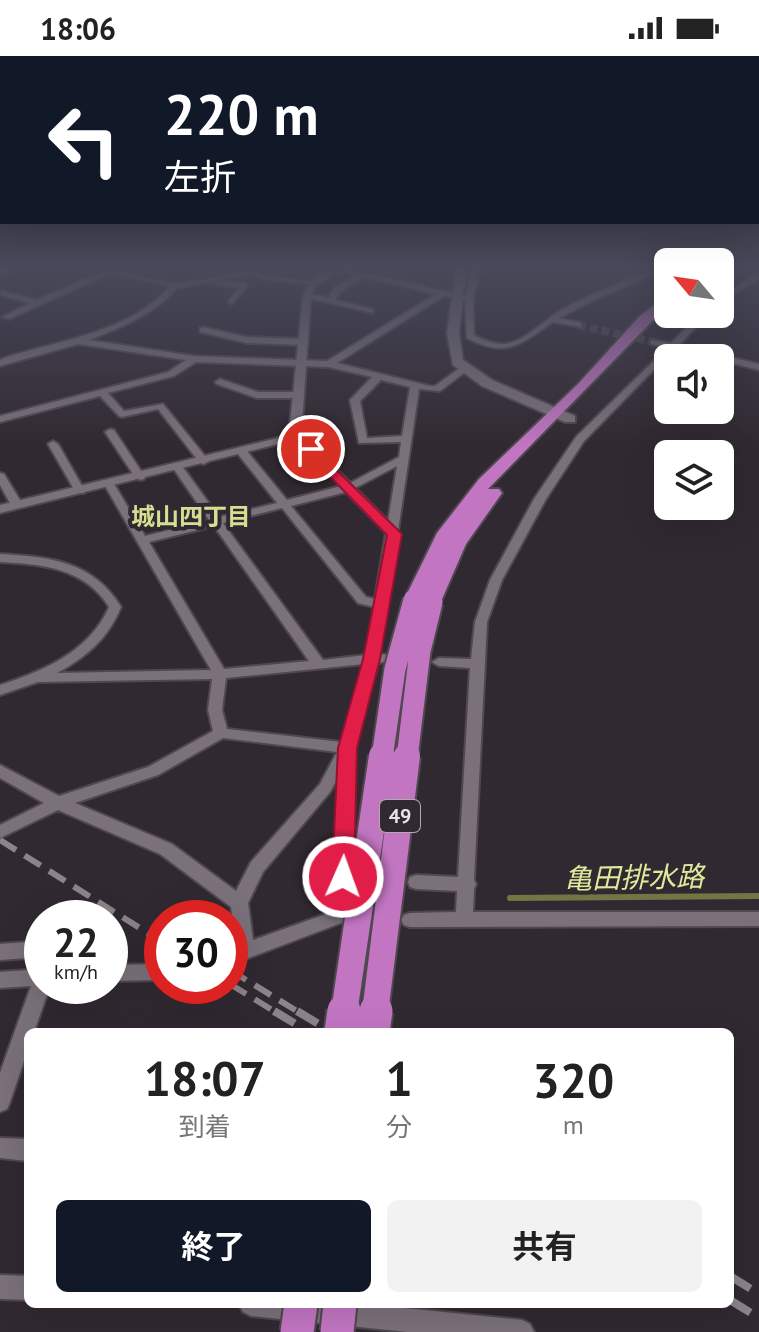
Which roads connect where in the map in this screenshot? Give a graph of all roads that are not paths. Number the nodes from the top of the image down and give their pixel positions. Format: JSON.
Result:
{"nodes":[{"id":1,"x":104,"y":329,"type":"edge"},
{"id":2,"x":303,"y":329,"type":"edge"},
{"id":3,"x":395,"y":329,"type":"edge"},
{"id":4,"x":454,"y":329,"type":"edge"},
{"id":5,"x":467,"y":329,"type":"edge"},
{"id":6,"x":538,"y":329,"type":"edge"},
{"id":7,"x":634,"y":329,"type":"edge"},
{"id":8,"x":649,"y":329,"type":"edge"},
{"id":9,"x":690,"y":329,"type":"edge"},
{"id":10,"x":203,"y":330,"type":"dead end"},
{"id":11,"x":78,"y":341,"type":"junction"},
{"id":12,"x":302,"y":342,"type":"junction"},
{"id":13,"x":654,"y":342,"type":"tunnel mouth"},
{"id":14,"x":663,"y":344,"type":"edge"},
{"id":15,"x":674,"y":344,"type":"edge"},
{"id":16,"x":194,"y":359,"type":"junction"},
{"id":17,"x":734,"y":361,"type":"edge"},
{"id":18,"x":0,"y":363,"type":"edge"},
{"id":19,"x":329,"y":364,"type":"junction"},
{"id":20,"x":654,"y":364,"type":"edge"},
{"id":21,"x":302,"y":365,"type":"junction"},
{"id":22,"x":759,"y":367,"type":"edge"},
{"id":23,"x":464,"y":369,"type":"junction"},
{"id":24,"x":378,"y":377,"type":"junction"},
{"id":25,"x":220,"y":382,"type":"dead end"},
{"id":26,"x":415,"y":386,"type":"junction"},
{"id":27,"x":102,"y":392,"type":"junction"},
{"id":28,"x":299,"y":395,"type":"junction"},
{"id":29,"x":563,"y":416,"type":"junction"},
{"id":30,"x":0,"y":419,"type":"edge"},
{"id":31,"x":593,"y":426,"type":"junction"},
{"id":32,"x":292,"y":430,"type":"junction"},
{"id":33,"x":110,"y":432,"type":"dead end"},
{"id":34,"x":405,"y":439,"type":"junction"},
{"id":35,"x":53,"y":444,"type":"dead end"},
{"id":36,"x":242,"y":452,"type":"junction"},
{"id":37,"x":402,"y":459,"type":"junction"},
{"id":38,"x":204,"y":461,"type":"junction"},
{"id":39,"x":178,"y":468,"type":"junction"},
{"id":40,"x":0,"y":476,"type":"edge"},
{"id":41,"x":140,"y":477,"type":"junction"},
{"id":42,"x":109,"y":484,"type":"junction"},
{"id":43,"x":348,"y":488,"type":"junction"},
{"id":44,"x":80,"y":491,"type":"junction"},
{"id":45,"x":284,"y":504,"type":"junction"},
{"id":46,"x":17,"y":505,"type":"junction"},
{"id":47,"x":0,"y":509,"type":"edge"},
{"id":48,"x":218,"y":521,"type":"junction"},
{"id":49,"x":394,"y":534,"type":"junction"},
{"id":50,"x":144,"y":540,"type":"junction"},
{"id":51,"x":0,"y":558,"type":"edge"},
{"id":52,"x":423,"y":601,"type":"junction"},
{"id":53,"x":380,"y":604,"type":"junction"},
{"id":54,"x":378,"y":659,"type":"junction"},
{"id":55,"x":439,"y":662,"type":"dead end"},
{"id":56,"x":318,"y":663,"type":"junction"},
{"id":57,"x":477,"y":664,"type":"junction"},
{"id":58,"x":220,"y":674,"type":"junction"},
{"id":59,"x":41,"y":678,"type":"junction"},
{"id":60,"x":0,"y":690,"type":"edge"},
{"id":61,"x":221,"y":733,"type":"junction"},
{"id":62,"x":347,"y":748,"type":"junction"},
{"id":63,"x":0,"y":771,"type":"edge"},
{"id":64,"x":58,"y":803,"type":"junction"},
{"id":65,"x":0,"y":832,"type":"edge"},
{"id":66,"x":343,"y":877,"type":"dead end"},
{"id":67,"x":416,"y":882,"type":"dead end"},
{"id":68,"x":468,"y":884,"type":"junction"},
{"id":69,"x":235,"y":900,"type":"edge"},
{"id":70,"x":240,"y":900,"type":"edge"},
{"id":71,"x":340,"y":916,"type":"dead end"},
{"id":72,"x":759,"y":919,"type":"edge"},
{"id":73,"x":410,"y":920,"type":"dead end"},
{"id":74,"x":464,"y":920,"type":"junction"},
{"id":75,"x":24,"y":950,"type":"edge"},
{"id":76,"x":248,"y":951,"type":"edge"},
{"id":77,"x":0,"y":952,"type":"edge"},
{"id":78,"x":24,"y":979,"type":"edge"},
{"id":79,"x":0,"y":980,"type":"edge"},
{"id":80,"x":33,"y":1004,"type":"edge"},
{"id":81,"x":25,"y":1028,"type":"edge"},
{"id":82,"x":342,"y":1028,"type":"edge"},
{"id":83,"x":373,"y":1028,"type":"edge"},
{"id":84,"x":24,"y":1032,"type":"edge"},
{"id":85,"x":0,"y":1102,"type":"edge"},
{"id":86,"x":0,"y":1148,"type":"edge"},
{"id":87,"x":24,"y":1150,"type":"edge"},
{"id":88,"x":0,"y":1287,"type":"edge"},
{"id":89,"x":24,"y":1288,"type":"edge"},
{"id":90,"x":290,"y":1308,"type":"edge"},
{"id":91,"x":300,"y":1308,"type":"edge"},
{"id":92,"x":340,"y":1308,"type":"edge"},
{"id":93,"x":297,"y":1332,"type":"edge"},
{"id":94,"x":337,"y":1332,"type":"edge"},
{"id":95,"x":522,"y":1332,"type":"edge"}],
"edges":[{"from":1,"to":11,"type":"street"},
{"from":2,"to":12,"type":"street"},
{"from":3,"to":19,"type":"street"},
{"from":4,"to":23,"type":"main road"},
{"from":5,"to":6,"type":"street"},
{"from":7,"to":29,"type":"highway","number":"49"},
{"from":8,"to":29,"type":"highway","number":"49"},
{"from":9,"to":15,"type":"street"},
{"from":10,"to":12,"type":"street"},
{"from":11,"to":16,"type":"street"},
{"from":11,"to":18,"type":"street"},
{"from":12,"to":21,"type":"street"},
{"from":13,"to":14,"type":"street"},
{"from":16,"to":21,"type":"street"},
{"from":16,"to":27,"type":"street"},
{"from":17,"to":22,"type":"street"},
{"from":19,"to":21,"type":"street"},
{"from":19,"to":24,"type":"street"},
{"from":20,"to":31,"type":"street"},
{"from":21,"to":28,"type":"street"},
{"from":23,"to":26,"type":"street"},
{"from":23,"to":29,"type":"main road"},
{"from":24,"to":26,"type":"street"},
{"from":24,"to":34,"type":"street"},
{"from":25,"to":28,"type":"street"},
{"from":26,"to":34,"type":"street"},
{"from":27,"to":30,"type":"street"},
{"from":27,"to":38,"type":"street"},
{"from":28,"to":32,"type":"street"},
{"from":29,"to":31,"type":"street"},
{"from":29,"to":52,"type":"highway","number":"49"},
{"from":31,"to":57,"type":"street"},
{"from":32,"to":36,"type":"street"},
{"from":32,"to":43,"type":"street"},
{"from":33,"to":41,"type":"street"},
{"from":34,"to":37,"type":"street"},
{"from":35,"to":44,"type":"street"},
{"from":36,"to":38,"type":"street"},
{"from":36,"to":45,"type":"street"},
{"from":37,"to":43,"type":"street"},
{"from":37,"to":49,"type":"street"},
{"from":38,"to":39,"type":"street"},
{"from":39,"to":41,"type":"street"},
{"from":39,"to":48,"type":"street"},
{"from":40,"to":46,"type":"street"},
{"from":41,"to":42,"type":"street"},
{"from":42,"to":44,"type":"street"},
{"from":42,"to":50,"type":"street"},
{"from":43,"to":45,"type":"street"},
{"from":43,"to":49,"type":"street"},
{"from":44,"to":46,"type":"street"},
{"from":45,"to":48,"type":"street"},
{"from":45,"to":53,"type":"street"},
{"from":46,"to":47,"type":"street"},
{"from":48,"to":50,"type":"street"},
{"from":48,"to":56,"type":"street"},
{"from":49,"to":53,"type":"street"},
{"from":50,"to":58,"type":"street"},
{"from":51,"to":59,"type":"street"},
{"from":52,"to":82,"type":"highway","number":"49","bridge":true},
{"from":52,"to":83,"type":"highway","number":"49","bridge":true},
{"from":53,"to":54,"type":"street"},
{"from":54,"to":56,"type":"street"},
{"from":54,"to":62,"type":"street"},
{"from":55,"to":57,"type":"street"},
{"from":56,"to":58,"type":"street"},
{"from":57,"to":68,"type":"street"},
{"from":58,"to":59,"type":"street"},
{"from":58,"to":61,"type":"street"},
{"from":59,"to":60,"type":"street"},
{"from":61,"to":62,"type":"street"},
{"from":61,"to":64,"type":"street"},
{"from":62,"to":66,"type":"street"},
{"from":62,"to":70,"type":"street"},
{"from":63,"to":64,"type":"street"},
{"from":64,"to":65,"type":"street"},
{"from":64,"to":69,"type":"street"},
{"from":67,"to":68,"type":"street"},
{"from":68,"to":74,"type":"street"},
{"from":71,"to":76,"type":"street"},
{"from":72,"to":74,"type":"street"},
{"from":73,"to":74,"type":"street"},
{"from":75,"to":77,"type":"street"},
{"from":78,"to":79,"type":"street"},
{"from":80,"to":81,"type":"street"},
{"from":84,"to":85,"type":"street"},
{"from":86,"to":87,"type":"street"},
{"from":88,"to":89,"type":"street"},
{"from":90,"to":95,"type":"street"},
{"from":91,"to":93,"type":"highway","bridge":true},
{"from":92,"to":94,"type":"highway","bridge":true}]}
